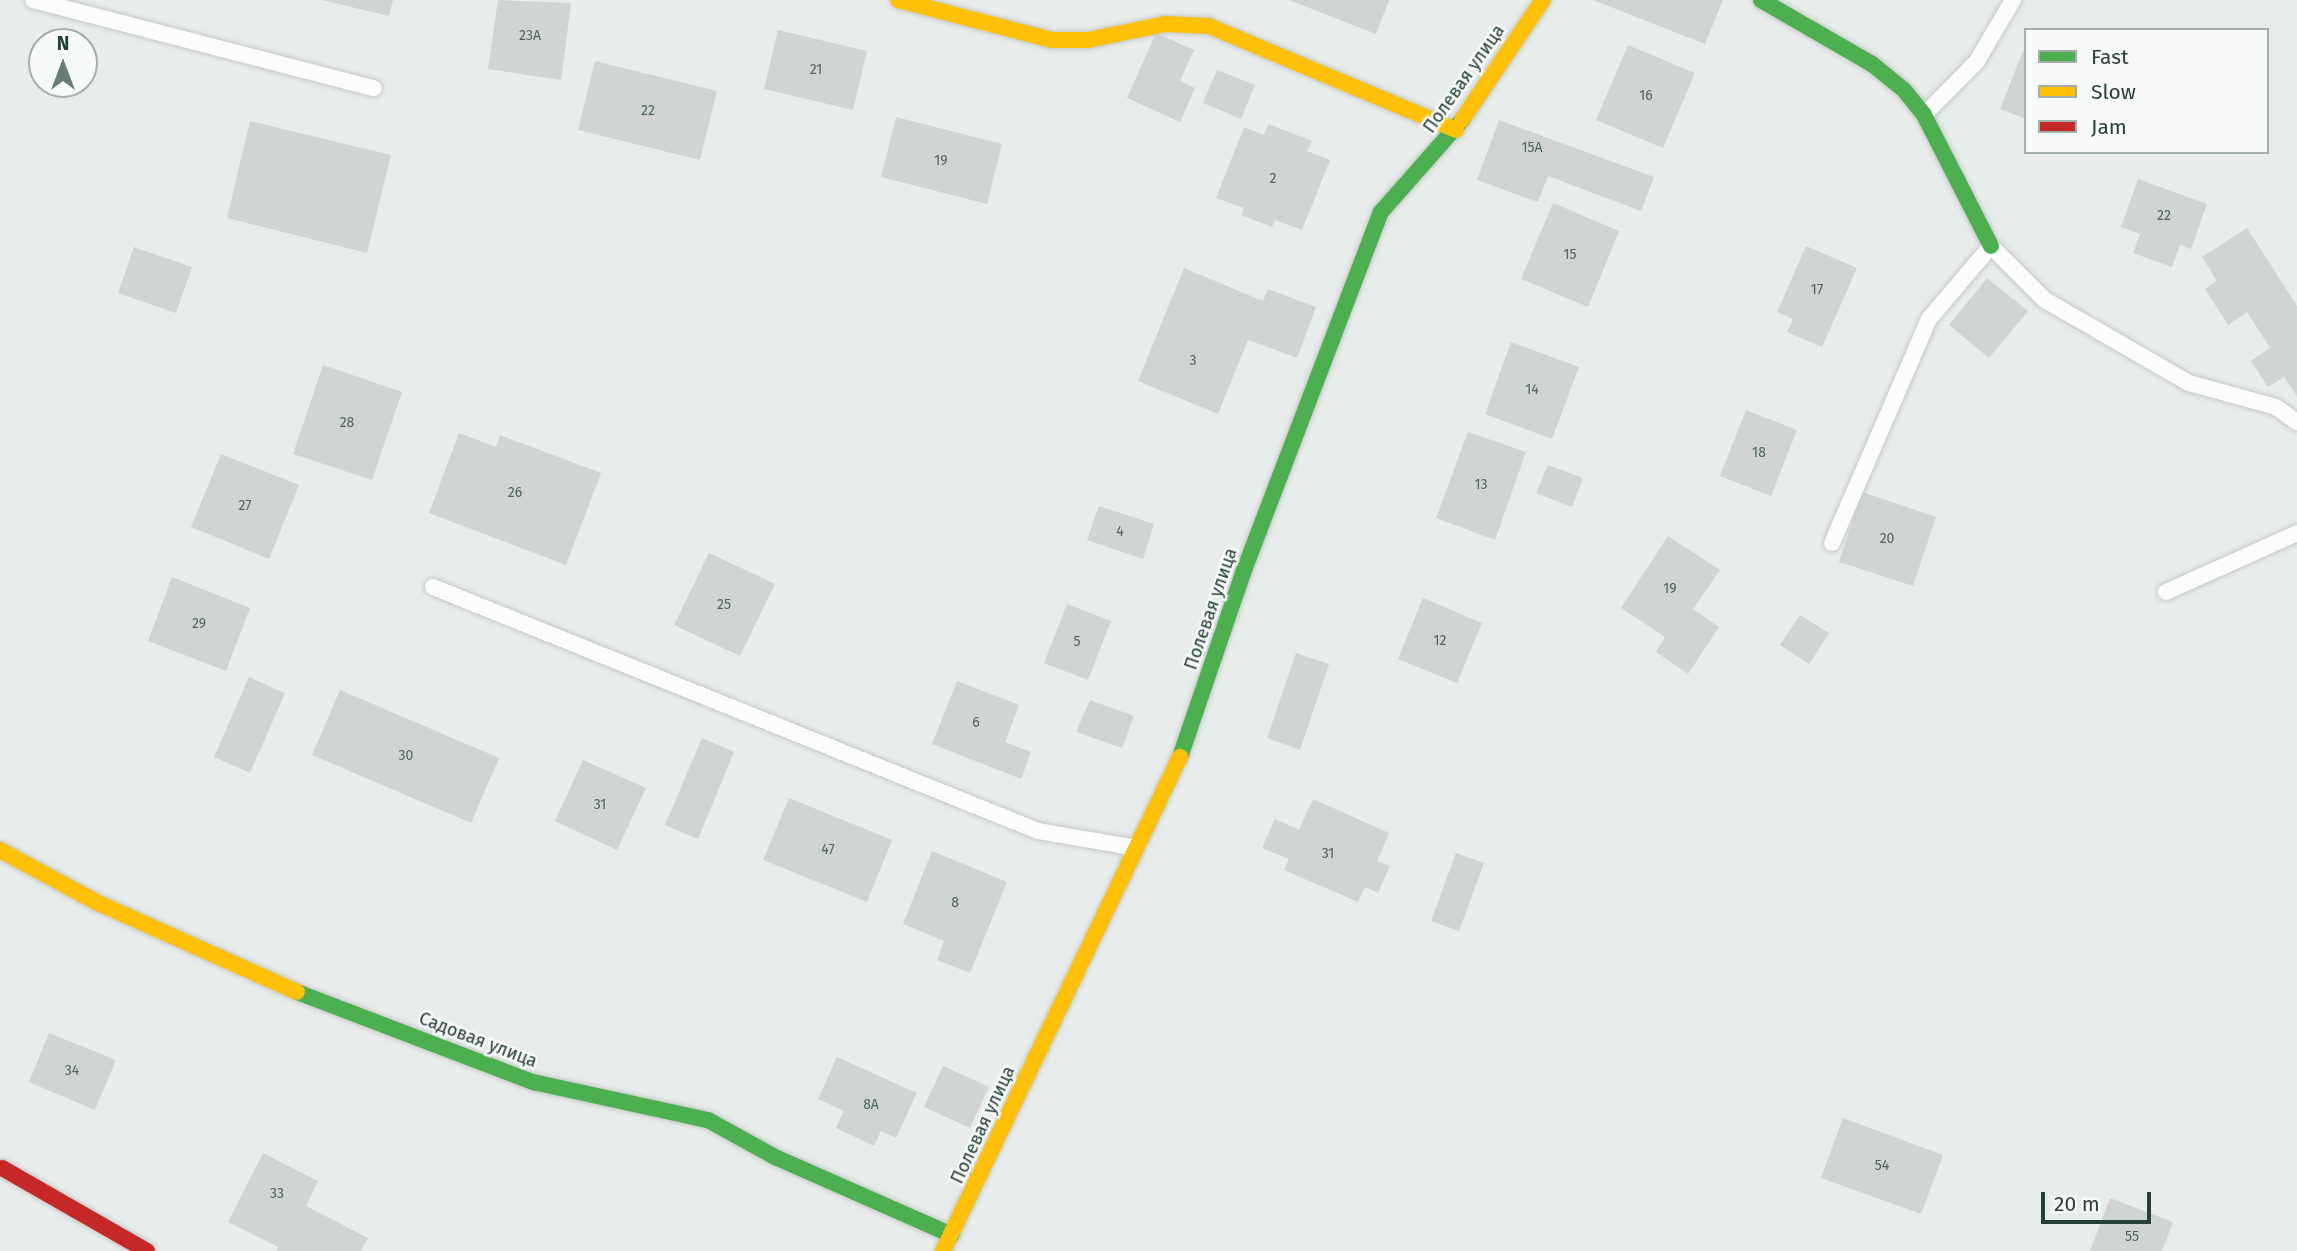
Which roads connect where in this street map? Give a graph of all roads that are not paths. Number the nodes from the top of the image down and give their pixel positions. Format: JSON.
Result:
{"nodes":[{"id":1,"x":33,"y":0,"type":"edge"},
{"id":2,"x":898,"y":0,"type":"edge"},
{"id":3,"x":1543,"y":0,"type":"edge"},
{"id":4,"x":1761,"y":0,"type":"edge"},
{"id":5,"x":2013,"y":0,"type":"edge"},
{"id":6,"x":374,"y":88,"type":"dead end"},
{"id":7,"x":1924,"y":115,"type":"junction"},
{"id":8,"x":1456,"y":130,"type":"junction"},
{"id":9,"x":1992,"y":246,"type":"junction"},
{"id":10,"x":2297,"y":422,"type":"edge"},
{"id":11,"x":2297,"y":533,"type":"edge"},
{"id":12,"x":1832,"y":543,"type":"dead end"},
{"id":13,"x":433,"y":587,"type":"dead end"},
{"id":14,"x":2166,"y":592,"type":"dead end"},
{"id":15,"x":1136,"y":848,"type":"junction"},
{"id":16,"x":0,"y":850,"type":"edge"},
{"id":17,"x":2,"y":1168,"type":"dead end"},
{"id":18,"x":953,"y":1235,"type":"junction"},
{"id":19,"x":147,"y":1251,"type":"edge"},
{"id":20,"x":943,"y":1251,"type":"edge"}],
"edges":[{"from":1,"to":6,"type":"lane"},
{"from":2,"to":8,"type":"street"},
{"from":3,"to":8,"type":"street","name":"Полевая улица"},
{"from":4,"to":7,"type":"street"},
{"from":5,"to":7,"type":"lane"},
{"from":7,"to":9,"type":"street"},
{"from":8,"to":15,"type":"street","name":"Полевая улица"},
{"from":9,"to":10,"type":"lane"},
{"from":9,"to":12,"type":"lane"},
{"from":11,"to":14,"type":"lane"},
{"from":13,"to":15,"type":"lane"},
{"from":15,"to":18,"type":"street","name":"Полевая улица"},
{"from":16,"to":18,"type":"street","name":"Садовая улица"},
{"from":17,"to":19,"type":"street"},
{"from":18,"to":20,"type":"street","name":"Полевая улица"}]}
